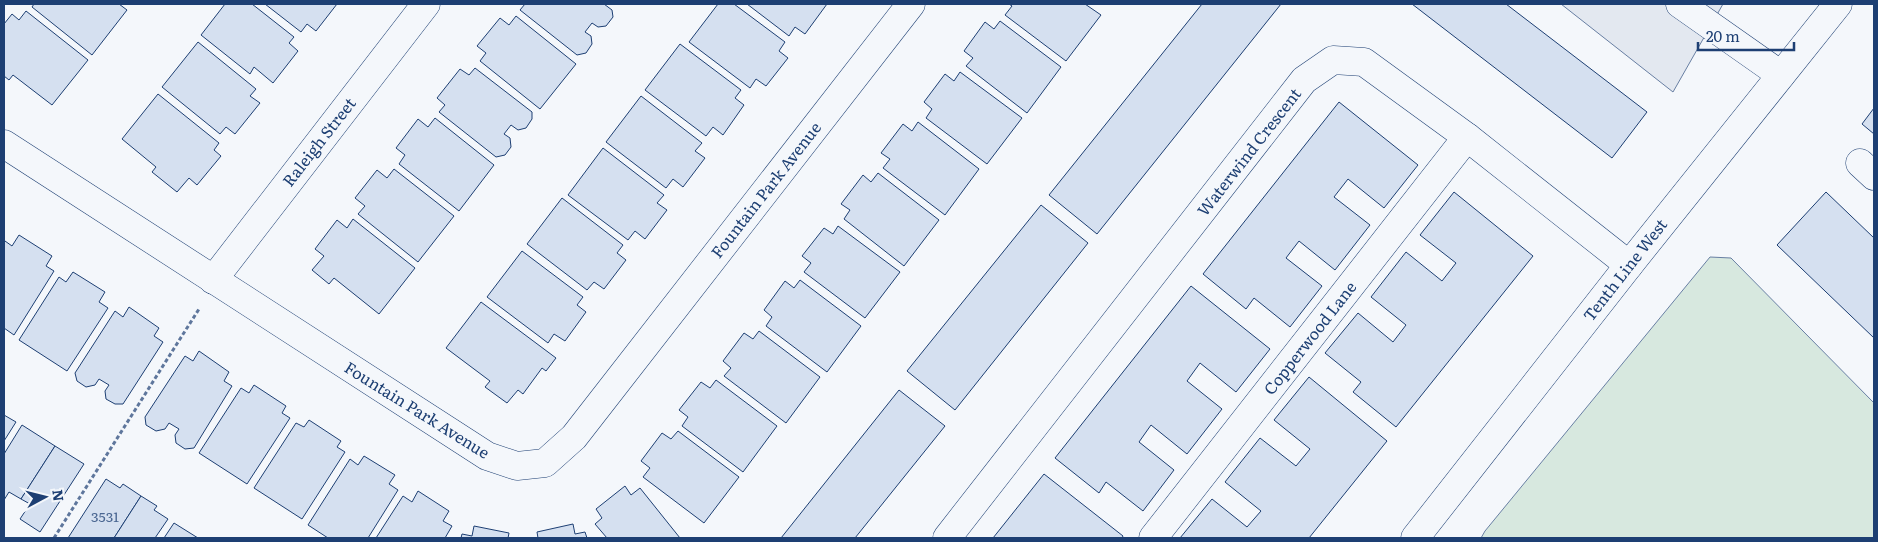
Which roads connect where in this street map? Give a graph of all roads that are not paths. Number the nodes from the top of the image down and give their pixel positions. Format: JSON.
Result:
{"nodes":[{"id":1,"x":426,"y":4,"type":"edge"},
{"id":2,"x":911,"y":4,"type":"edge"},
{"id":3,"x":1680,"y":4,"type":"edge"},
{"id":4,"x":1838,"y":4,"type":"edge"},
{"id":5,"x":1780,"y":75,"type":"junction"},
{"id":6,"x":1467,"y":137,"type":"junction"},
{"id":7,"x":4,"y":144,"type":"edge"},
{"id":8,"x":1629,"y":265,"type":"junction"},
{"id":9,"x":213,"y":280,"type":"junction"},
{"id":10,"x":947,"y":538,"type":"edge"},
{"id":11,"x":1153,"y":538,"type":"edge"},
{"id":12,"x":1415,"y":538,"type":"edge"}],
"edges":[{"from":1,"to":9,"type":"street","name":"Raleigh Street"},
{"from":2,"to":9,"type":"street","name":"Fountain Park Avenue"},
{"from":3,"to":5,"type":"street"},
{"from":4,"to":5,"type":"street","name":"Tenth Line West"},
{"from":5,"to":8,"type":"street","name":"Tenth Line West"},
{"from":6,"to":8,"type":"street","name":"Waterwind Crescent"},
{"from":6,"to":10,"type":"street","name":"Waterwind Crescent"},
{"from":6,"to":11,"type":"street","name":"Copperwood Lane"},
{"from":7,"to":9,"type":"street","name":"Fountain Park Avenue"},
{"from":8,"to":12,"type":"street","name":"Tenth Line West"}]}
